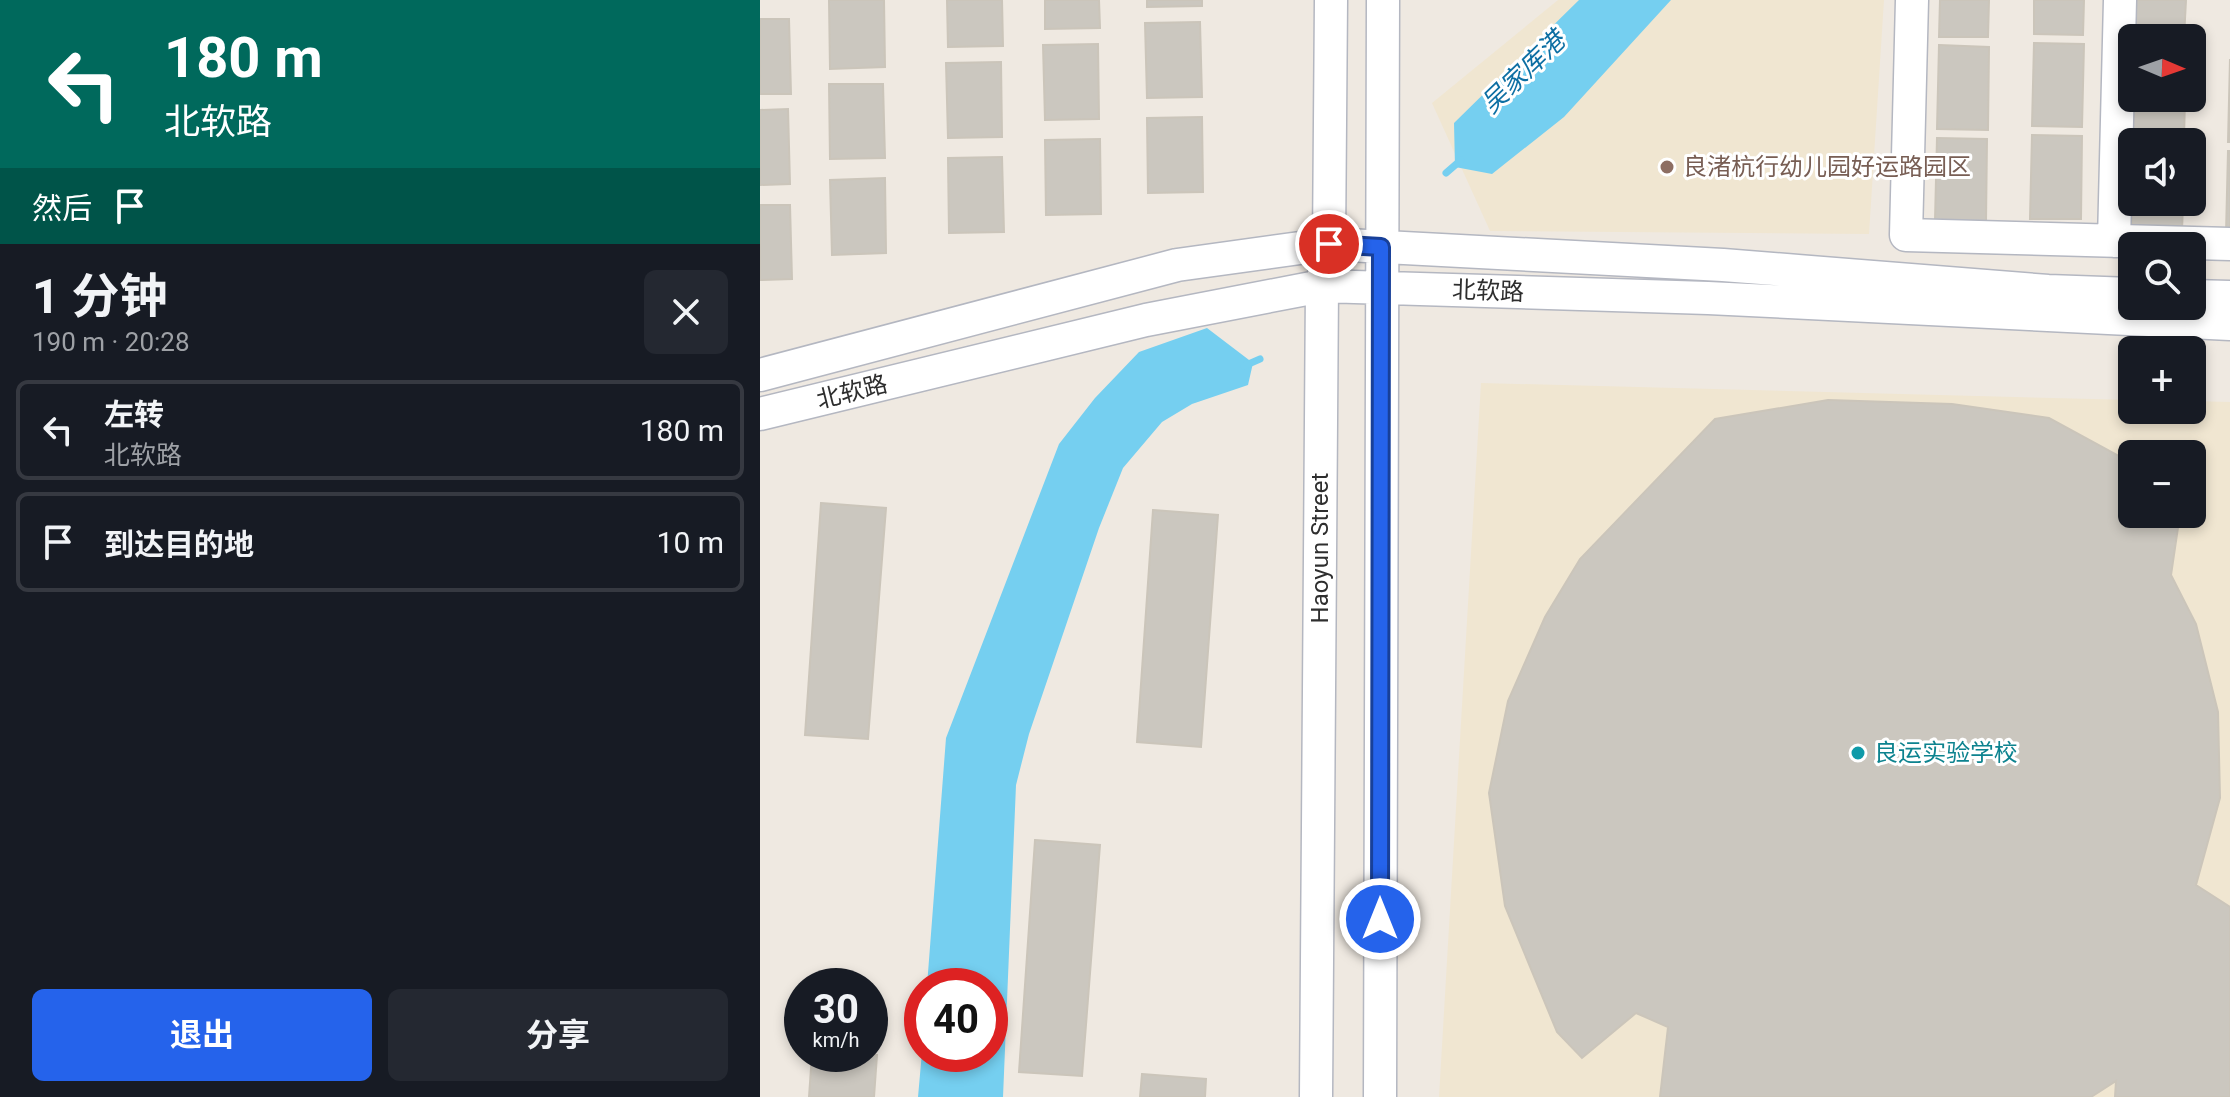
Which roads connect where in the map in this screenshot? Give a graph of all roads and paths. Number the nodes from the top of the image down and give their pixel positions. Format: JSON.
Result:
{"nodes":[{"id":1,"x":1331,"y":0,"type":"edge"},
{"id":2,"x":1383,"y":0,"type":"edge"},
{"id":3,"x":1912,"y":0,"type":"edge"},
{"id":4,"x":2120,"y":0,"type":"edge"},
{"id":5,"x":2114,"y":241,"type":"junction"},
{"id":6,"x":1329,"y":244,"type":"junction"},
{"id":7,"x":2230,"y":244,"type":"edge"},
{"id":8,"x":1381,"y":247,"type":"junction"},
{"id":9,"x":1322,"y":286,"type":"junction"},
{"id":10,"x":1381,"y":288,"type":"junction"},
{"id":11,"x":2118,"y":294,"type":"edge"},
{"id":12,"x":2206,"y":296,"type":"edge"},
{"id":13,"x":2230,"y":297,"type":"edge"},
{"id":14,"x":2230,"y":324,"type":"edge"},
{"id":15,"x":760,"y":375,"type":"edge"},
{"id":16,"x":760,"y":414,"type":"edge"},
{"id":17,"x":1316,"y":1097,"type":"edge"},
{"id":18,"x":1380,"y":1097,"type":"edge"}],
"edges":[{"from":1,"to":6,"type":"street","name":"Haoyun Street"},
{"from":2,"to":8,"type":"street"},
{"from":3,"to":5,"type":"street"},
{"from":4,"to":5,"type":"street"},
{"from":5,"to":7,"type":"street"},
{"from":6,"to":8,"type":"street","name":"北软路"},
{"from":6,"to":9,"type":"street","name":"Haoyun Street"},
{"from":6,"to":15,"type":"street","name":"北软路"},
{"from":8,"to":10,"type":"street"},
{"from":8,"to":11,"type":"street","name":"北软路"},
{"from":9,"to":10,"type":"street","name":"北软路"},
{"from":9,"to":16,"type":"street","name":"北软路"},
{"from":9,"to":17,"type":"street","name":"Haoyun Street"},
{"from":10,"to":14,"type":"street","name":"北软路"},
{"from":10,"to":18,"type":"street"},
{"from":12,"to":13,"type":"street"}]}
